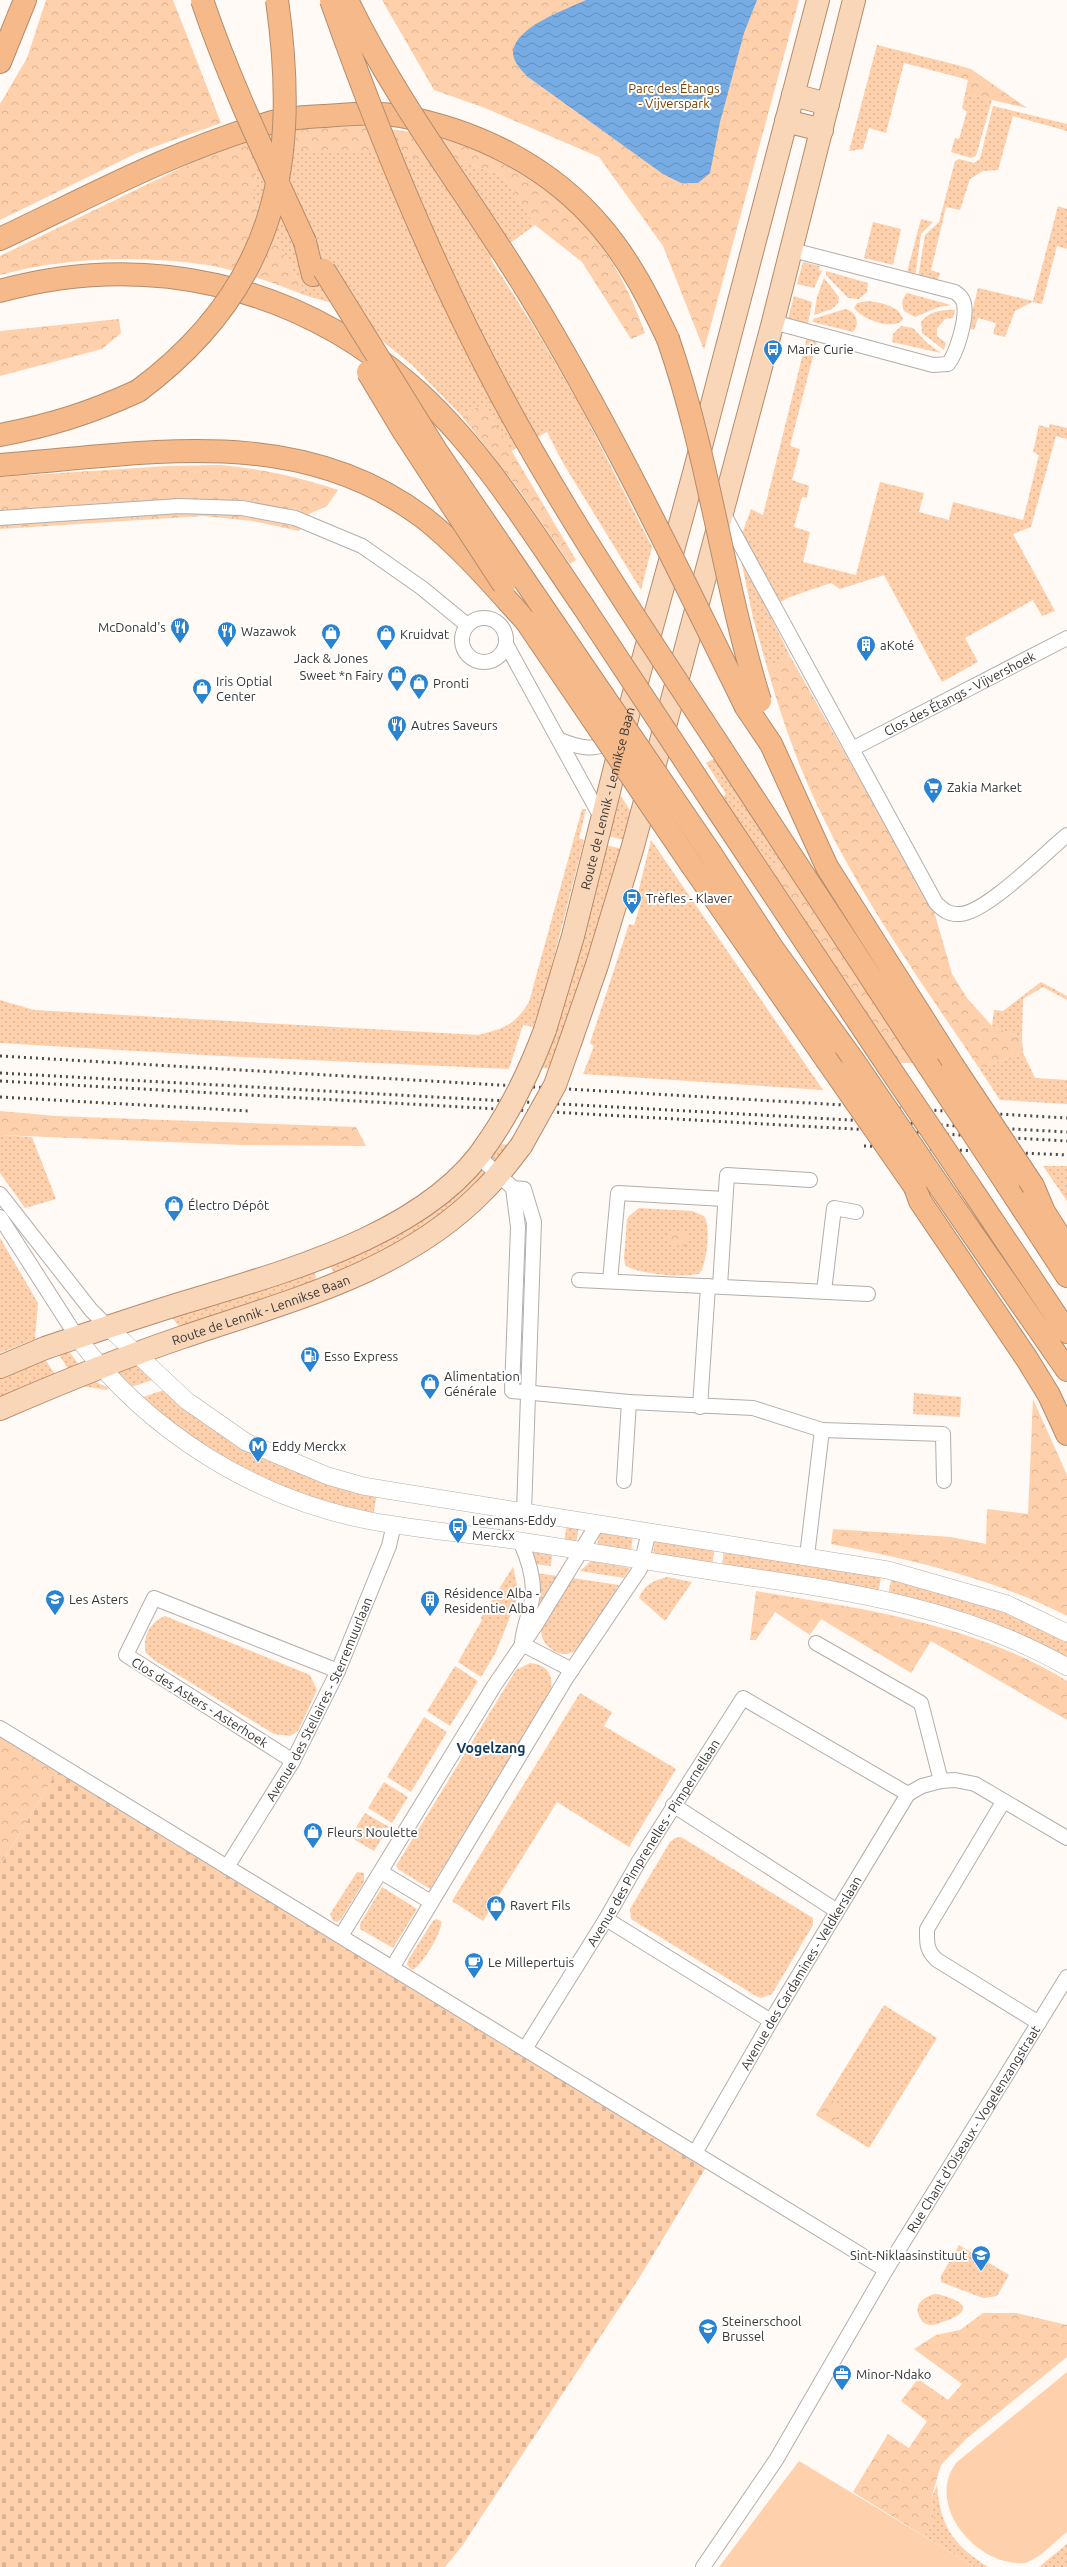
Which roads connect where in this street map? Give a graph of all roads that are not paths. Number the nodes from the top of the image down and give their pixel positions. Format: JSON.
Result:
{"nodes":[{"id":1,"x":25,"y":0,"type":"edge"},
{"id":2,"x":202,"y":0,"type":"edge"},
{"id":3,"x":277,"y":0,"type":"edge"},
{"id":4,"x":331,"y":0,"type":"edge"},
{"id":5,"x":347,"y":0,"type":"edge"},
{"id":6,"x":818,"y":0,"type":"edge"},
{"id":7,"x":854,"y":0,"type":"edge"},
{"id":8,"x":0,"y":62,"type":"edge"},
{"id":9,"x":793,"y":95,"type":"junction"},
{"id":10,"x":828,"y":104,"type":"junction"},
{"id":11,"x":786,"y":121,"type":"junction"},
{"id":12,"x":822,"y":130,"type":"junction"},
{"id":13,"x":0,"y":239,"type":"edge"},
{"id":14,"x":305,"y":242,"type":"junction"},
{"id":15,"x":792,"y":250,"type":"junction"},
{"id":16,"x":0,"y":291,"type":"edge"},
{"id":17,"x":773,"y":322,"type":"junction"},
{"id":18,"x":0,"y":435,"type":"edge"},
{"id":19,"x":0,"y":465,"type":"edge"},
{"id":20,"x":694,"y":473,"type":"junction"},
{"id":21,"x":723,"y":511,"type":"junction"},
{"id":22,"x":0,"y":518,"type":"edge"},
{"id":23,"x":526,"y":621,"type":"junction"},
{"id":24,"x":467,"y":625,"type":"junction"},
{"id":25,"x":1067,"y":638,"type":"edge"},
{"id":26,"x":506,"y":644,"type":"junction"},
{"id":27,"x":753,"y":704,"type":"junction"},
{"id":28,"x":629,"y":711,"type":"junction"},
{"id":29,"x":560,"y":740,"type":"junction"},
{"id":30,"x":852,"y":749,"type":"junction"},
{"id":31,"x":602,"y":819,"type":"junction"},
{"id":32,"x":1067,"y":835,"type":"edge"},
{"id":33,"x":484,"y":1149,"type":"junction"},
{"id":34,"x":810,"y":1180,"type":"dead end"},
{"id":35,"x":506,"y":1181,"type":"junction"},
{"id":36,"x":1033,"y":1186,"type":"junction"},
{"id":37,"x":915,"y":1187,"type":"junction"},
{"id":38,"x":0,"y":1194,"type":"edge"},
{"id":39,"x":725,"y":1199,"type":"junction"},
{"id":40,"x":856,"y":1212,"type":"dead end"},
{"id":41,"x":0,"y":1217,"type":"edge"},
{"id":42,"x":1067,"y":1226,"type":"edge"},
{"id":43,"x":1067,"y":1248,"type":"edge"},
{"id":44,"x":1067,"y":1276,"type":"edge"},
{"id":45,"x":579,"y":1280,"type":"dead end"},
{"id":46,"x":610,"y":1281,"type":"junction"},
{"id":47,"x":714,"y":1286,"type":"junction"},
{"id":48,"x":824,"y":1292,"type":"junction"},
{"id":49,"x":868,"y":1294,"type":"dead end"},
{"id":50,"x":108,"y":1327,"type":"junction"},
{"id":51,"x":1067,"y":1332,"type":"edge"},
{"id":52,"x":77,"y":1337,"type":"junction"},
{"id":53,"x":137,"y":1354,"type":"junction"},
{"id":54,"x":0,"y":1367,"type":"edge"},
{"id":55,"x":100,"y":1368,"type":"junction"},
{"id":56,"x":1067,"y":1370,"type":"edge"},
{"id":57,"x":528,"y":1391,"type":"junction"},
{"id":58,"x":1067,"y":1398,"type":"edge"},
{"id":59,"x":629,"y":1402,"type":"junction"},
{"id":60,"x":700,"y":1407,"type":"junction"},
{"id":61,"x":0,"y":1408,"type":"edge"},
{"id":62,"x":822,"y":1430,"type":"junction"},
{"id":63,"x":1067,"y":1434,"type":"edge"},
{"id":64,"x":624,"y":1481,"type":"dead end"},
{"id":65,"x":944,"y":1481,"type":"dead end"},
{"id":66,"x":524,"y":1512,"type":"junction"},
{"id":67,"x":598,"y":1523,"type":"junction"},
{"id":68,"x":394,"y":1524,"type":"junction"},
{"id":69,"x":649,"y":1531,"type":"junction"},
{"id":70,"x":520,"y":1541,"type":"junction"},
{"id":71,"x":583,"y":1551,"type":"junction"},
{"id":72,"x":807,"y":1556,"type":"junction"},
{"id":73,"x":643,"y":1559,"type":"junction"},
{"id":74,"x":1067,"y":1633,"type":"edge"},
{"id":75,"x":816,"y":1643,"type":"dead end"},
{"id":76,"x":522,"y":1644,"type":"junction"},
{"id":77,"x":1067,"y":1667,"type":"edge"},
{"id":78,"x":572,"y":1670,"type":"junction"},
{"id":79,"x":338,"y":1672,"type":"junction"},
{"id":80,"x":0,"y":1728,"type":"edge"},
{"id":81,"x":293,"y":1761,"type":"junction"},
{"id":82,"x":941,"y":1781,"type":"junction"},
{"id":83,"x":908,"y":1794,"type":"junction"},
{"id":84,"x":1003,"y":1802,"type":"junction"},
{"id":85,"x":673,"y":1805,"type":"junction"},
{"id":86,"x":1067,"y":1838,"type":"edge"},
{"id":87,"x":227,"y":1867,"type":"junction"},
{"id":88,"x":381,"y":1872,"type":"junction"},
{"id":89,"x":431,"y":1902,"type":"junction"},
{"id":90,"x":837,"y":1911,"type":"junction"},
{"id":91,"x":606,"y":1919,"type":"junction"},
{"id":92,"x":341,"y":1936,"type":"junction"},
{"id":93,"x":392,"y":1968,"type":"junction"},
{"id":94,"x":1067,"y":1977,"type":"edge"},
{"id":95,"x":771,"y":2021,"type":"junction"},
{"id":96,"x":1039,"y":2023,"type":"junction"},
{"id":97,"x":525,"y":2049,"type":"junction"},
{"id":98,"x":695,"y":2153,"type":"junction"},
{"id":99,"x":886,"y":2270,"type":"junction"},
{"id":100,"x":703,"y":2567,"type":"edge"}],
"edges":[{"from":1,"to":8,"type":"highway"},
{"from":2,"to":14,"type":"highway","bridge":true},
{"from":3,"to":18,"type":"highway","bridge":true},
{"from":4,"to":44,"type":"highway","bridge":true},
{"from":5,"to":27,"type":"highway","bridge":true},
{"from":6,"to":9,"type":"main road","name":"Route de Lennik - Lennikse Baan"},
{"from":7,"to":10,"type":"main road","name":"Route de Lennik - Lennikse Baan"},
{"from":9,"to":10,"type":"main road"},
{"from":9,"to":11,"type":"main road","name":"Route de Lennik - Lennikse Baan"},
{"from":10,"to":12,"type":"main road","name":"Route de Lennik - Lennikse Baan"},
{"from":11,"to":12,"type":"main road"},
{"from":11,"to":20,"type":"main road","name":"Route de Lennik - Lennikse Baan"},
{"from":12,"to":15,"type":"main road","name":"Route de Lennik - Lennikse Baan"},
{"from":13,"to":27,"type":"highway","bridge":true},
{"from":14,"to":23,"type":"highway","bridge":true},
{"from":14,"to":56,"type":"highway","bridge":true},
{"from":15,"to":17,"type":"main road","name":"Route de Lennik - Lennikse Baan"},
{"from":15,"to":17,"type":"street"},
{"from":16,"to":51,"type":"highway","bridge":true},
{"from":17,"to":21,"type":"main road","name":"Route de Lennik - Lennikse Baan"},
{"from":19,"to":23,"type":"highway"},
{"from":20,"to":21,"type":"street"},
{"from":20,"to":28,"type":"main road","name":"Route de Lennik - Lennikse Baan"},
{"from":21,"to":30,"type":"street"},
{"from":21,"to":35,"type":"main road","name":"Route de Lennik - Lennikse Baan","bridge":true},
{"from":22,"to":24,"type":"street"},
{"from":23,"to":37,"type":"highway","bridge":true},
{"from":24,"to":26,"type":"street"},
{"from":24,"to":26,"type":"street"},
{"from":25,"to":30,"type":"street","name":"Clos des Étangs - Vijvershoek"},
{"from":26,"to":29,"type":"street"},
{"from":27,"to":36,"type":"highway","bridge":true},
{"from":28,"to":29,"type":"street"},
{"from":28,"to":31,"type":"main road","name":"Route de Lennik - Lennikse Baan"},
{"from":29,"to":31,"type":"street"},
{"from":30,"to":32,"type":"street"},
{"from":31,"to":33,"type":"main road","name":"Route de Lennik - Lennikse Baan","bridge":true},
{"from":33,"to":35,"type":"street"},
{"from":33,"to":50,"type":"main road","name":"Route de Lennik - Lennikse Baan"},
{"from":34,"to":39,"type":"street"},
{"from":35,"to":53,"type":"main road","name":"Route de Lennik - Lennikse Baan"},
{"from":35,"to":57,"type":"street"},
{"from":35,"to":57,"type":"street"},
{"from":36,"to":42,"type":"highway"},
{"from":36,"to":43,"type":"highway"},
{"from":37,"to":58,"type":"highway"},
{"from":37,"to":63,"type":"highway"},
{"from":38,"to":50,"type":"street"},
{"from":39,"to":46,"type":"street"},
{"from":39,"to":47,"type":"street"},
{"from":40,"to":48,"type":"street"},
{"from":41,"to":52,"type":"street"},
{"from":45,"to":46,"type":"street"},
{"from":46,"to":47,"type":"street"},
{"from":47,"to":48,"type":"street"},
{"from":47,"to":60,"type":"street"},
{"from":48,"to":49,"type":"street"},
{"from":50,"to":52,"type":"main road","name":"Route de Lennik - Lennikse Baan"},
{"from":50,"to":53,"type":"street"},
{"from":52,"to":54,"type":"main road","name":"Route de Lennik - Lennikse Baan"},
{"from":52,"to":55,"type":"street"},
{"from":53,"to":55,"type":"main road","name":"Route de Lennik - Lennikse Baan"},
{"from":53,"to":66,"type":"street"},
{"from":55,"to":61,"type":"main road","name":"Route de Lennik - Lennikse Baan"},
{"from":55,"to":68,"type":"street"},
{"from":57,"to":59,"type":"street"},
{"from":57,"to":66,"type":"street"},
{"from":59,"to":60,"type":"street"},
{"from":59,"to":64,"type":"street"},
{"from":60,"to":62,"type":"street"},
{"from":62,"to":65,"type":"street"},
{"from":62,"to":72,"type":"street"},
{"from":66,"to":67,"type":"street"},
{"from":67,"to":69,"type":"street"},
{"from":67,"to":71,"type":"street"},
{"from":68,"to":70,"type":"street"},
{"from":68,"to":79,"type":"street","name":"Avenue des Stellaires - Sterremuurlaan"},
{"from":69,"to":72,"type":"street"},
{"from":69,"to":73,"type":"street"},
{"from":70,"to":71,"type":"street"},
{"from":70,"to":76,"type":"street"},
{"from":71,"to":73,"type":"street"},
{"from":71,"to":76,"type":"street"},
{"from":72,"to":74,"type":"street"},
{"from":73,"to":77,"type":"street"},
{"from":73,"to":78,"type":"street"},
{"from":75,"to":82,"type":"street"},
{"from":76,"to":78,"type":"street"},
{"from":76,"to":88,"type":"street"},
{"from":78,"to":89,"type":"street"},
{"from":79,"to":81,"type":"street","name":"Avenue des Stellaires - Sterremuurlaan"},
{"from":79,"to":81,"type":"street","name":"Clos des Asters - Asterhoek"},
{"from":80,"to":87,"type":"street"},
{"from":81,"to":87,"type":"street","name":"Avenue des Stellaires - Sterremuurlaan"},
{"from":82,"to":83,"type":"street"},
{"from":82,"to":84,"type":"street"},
{"from":83,"to":85,"type":"street","name":"Avenue des Pimprenelles - Pimpernellaan"},
{"from":83,"to":90,"type":"street","name":"Avenue des Cardamines - Veldkerslaan"},
{"from":84,"to":86,"type":"street"},
{"from":84,"to":96,"type":"street"},
{"from":85,"to":90,"type":"street"},
{"from":85,"to":91,"type":"street","name":"Avenue des Pimprenelles - Pimpernellaan"},
{"from":87,"to":92,"type":"street"},
{"from":88,"to":89,"type":"street"},
{"from":88,"to":92,"type":"street"},
{"from":89,"to":93,"type":"street"},
{"from":90,"to":95,"type":"street","name":"Avenue des Cardamines - Veldkerslaan"},
{"from":91,"to":95,"type":"street"},
{"from":91,"to":97,"type":"street","name":"Avenue des Pimprenelles - Pimpernellaan"},
{"from":92,"to":93,"type":"street"},
{"from":93,"to":97,"type":"street"},
{"from":94,"to":96,"type":"street","name":"Rue Chant d'Oiseaux - Vogelenzangstraat"},
{"from":95,"to":98,"type":"street","name":"Avenue des Cardamines - Veldkerslaan"},
{"from":96,"to":99,"type":"street","name":"Rue Chant d'Oiseaux - Vogelenzangstraat"},
{"from":97,"to":98,"type":"street"},
{"from":98,"to":99,"type":"street"},
{"from":99,"to":100,"type":"street","name":"Rue Chant d'Oiseaux - Vogelenzangstraat"}]}
